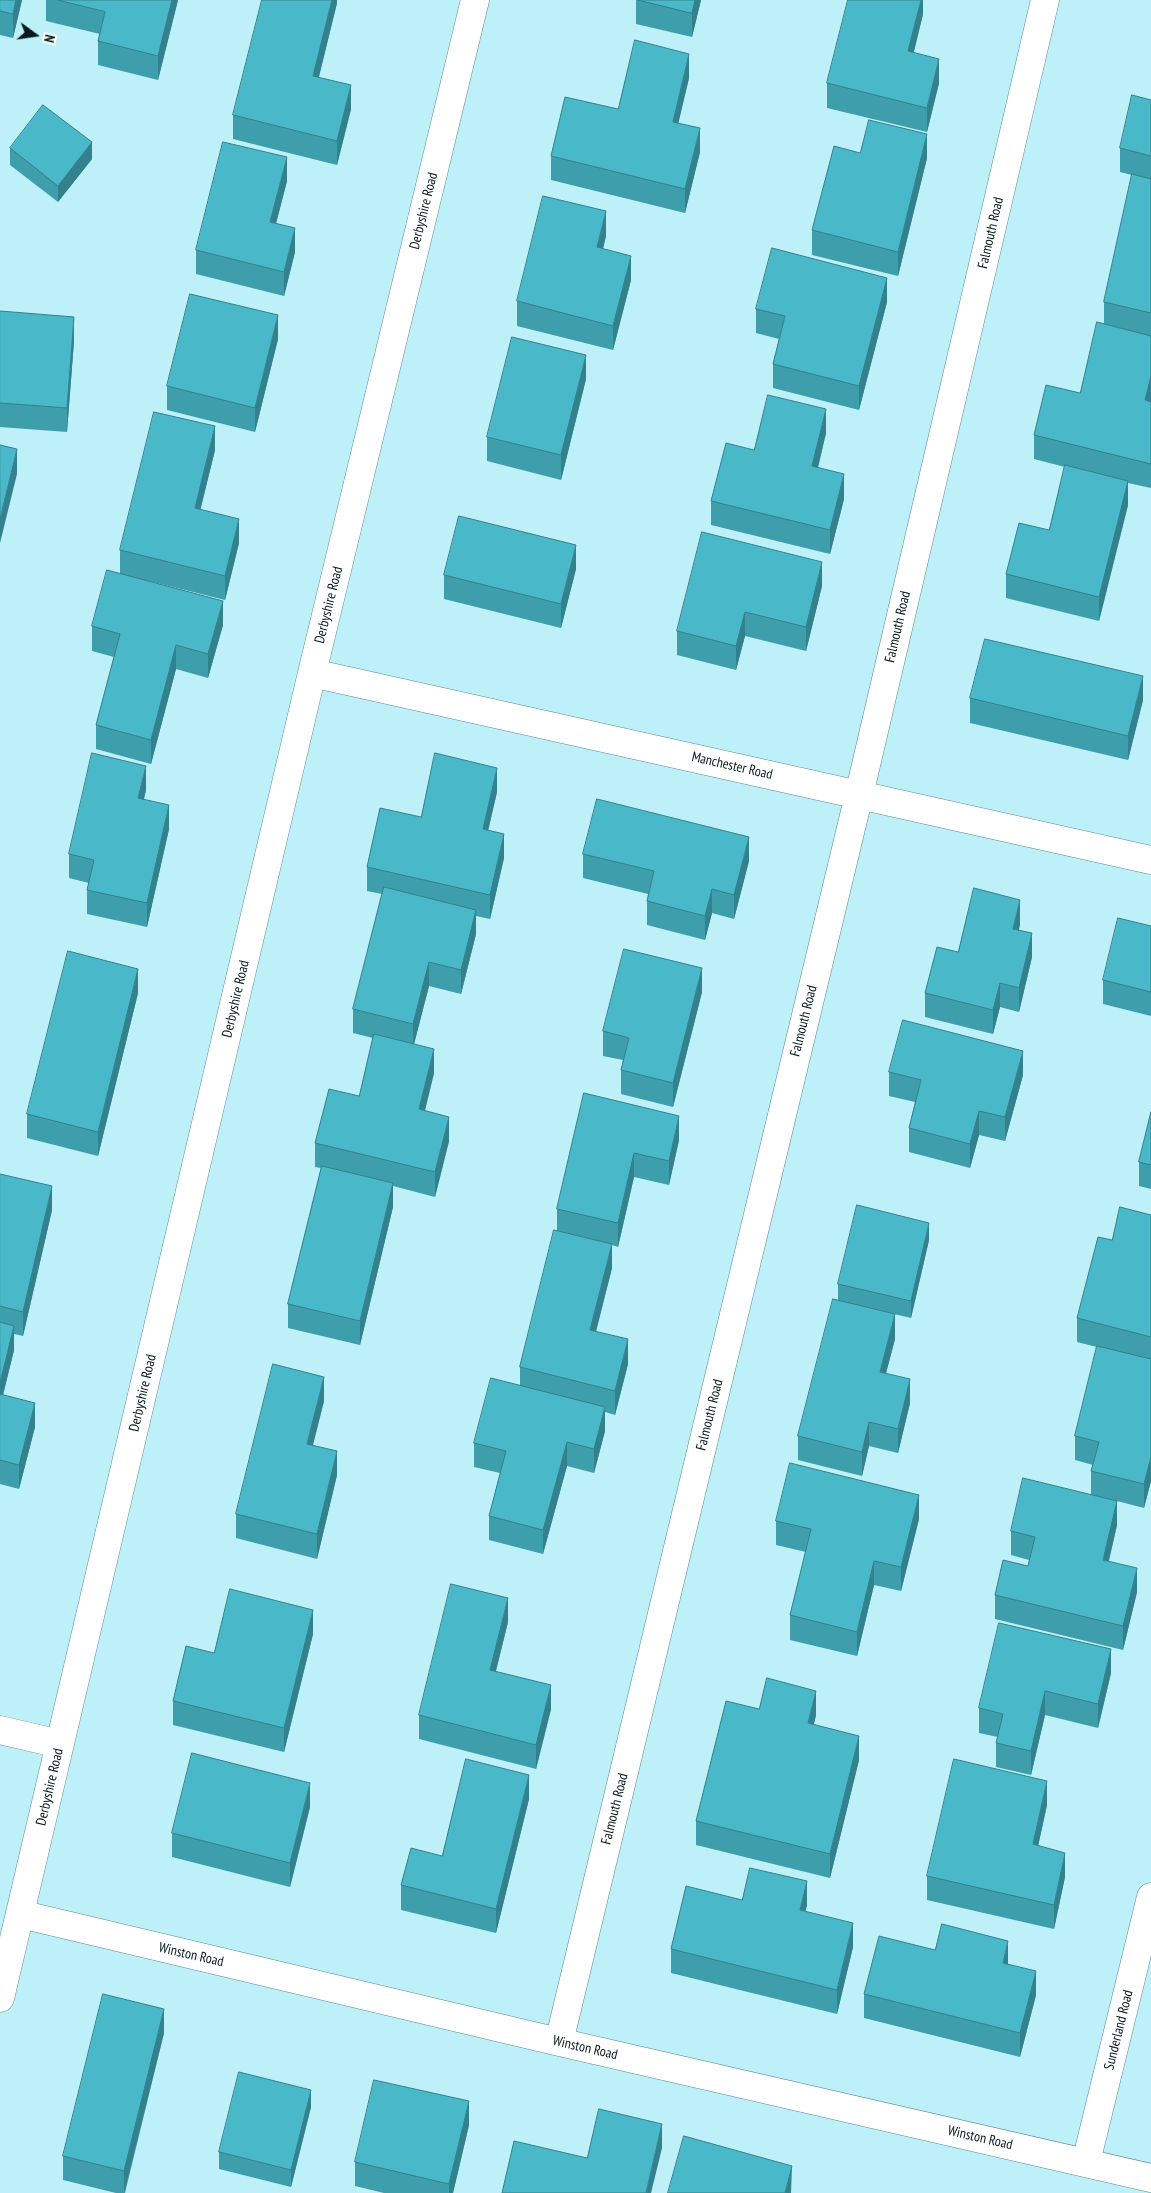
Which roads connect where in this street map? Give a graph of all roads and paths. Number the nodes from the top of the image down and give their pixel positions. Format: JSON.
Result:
{"nodes":[{"id":1,"x":475,"y":0,"type":"edge"},
{"id":2,"x":1045,"y":0,"type":"edge"},
{"id":3,"x":312,"y":673,"type":"junction"},
{"id":4,"x":859,"y":795,"type":"junction"},
{"id":5,"x":1151,"y":860,"type":"edge"},
{"id":6,"x":0,"y":1730,"type":"edge"},
{"id":7,"x":60,"y":1744,"type":"junction"},
{"id":8,"x":1151,"y":1897,"type":"edge"},
{"id":9,"x":20,"y":1914,"type":"junction"},
{"id":10,"x":0,"y":1998,"type":"edge"},
{"id":11,"x":559,"y":2042,"type":"junction"},
{"id":12,"x":1086,"y":2162,"type":"junction"},
{"id":13,"x":1151,"y":2178,"type":"edge"}],
"edges":[{"from":1,"to":3,"type":"street","name":"Derbyshire Road"},
{"from":2,"to":4,"type":"street","name":"Falmouth Road"},
{"from":3,"to":4,"type":"street","name":"Manchester Road"},
{"from":3,"to":7,"type":"street","name":"Derbyshire Road"},
{"from":4,"to":5,"type":"street","name":"Manchester Road"},
{"from":4,"to":11,"type":"street","name":"Falmouth Road"},
{"from":6,"to":7,"type":"street"},
{"from":7,"to":9,"type":"street","name":"Derbyshire Road"},
{"from":8,"to":12,"type":"street","name":"Sunderland Road"},
{"from":9,"to":10,"type":"street","name":"Derbyshire Road"},
{"from":9,"to":11,"type":"street","name":"Winston Road"},
{"from":11,"to":12,"type":"street","name":"Winston Road"},
{"from":12,"to":13,"type":"street","name":"Winston Road"}]}
